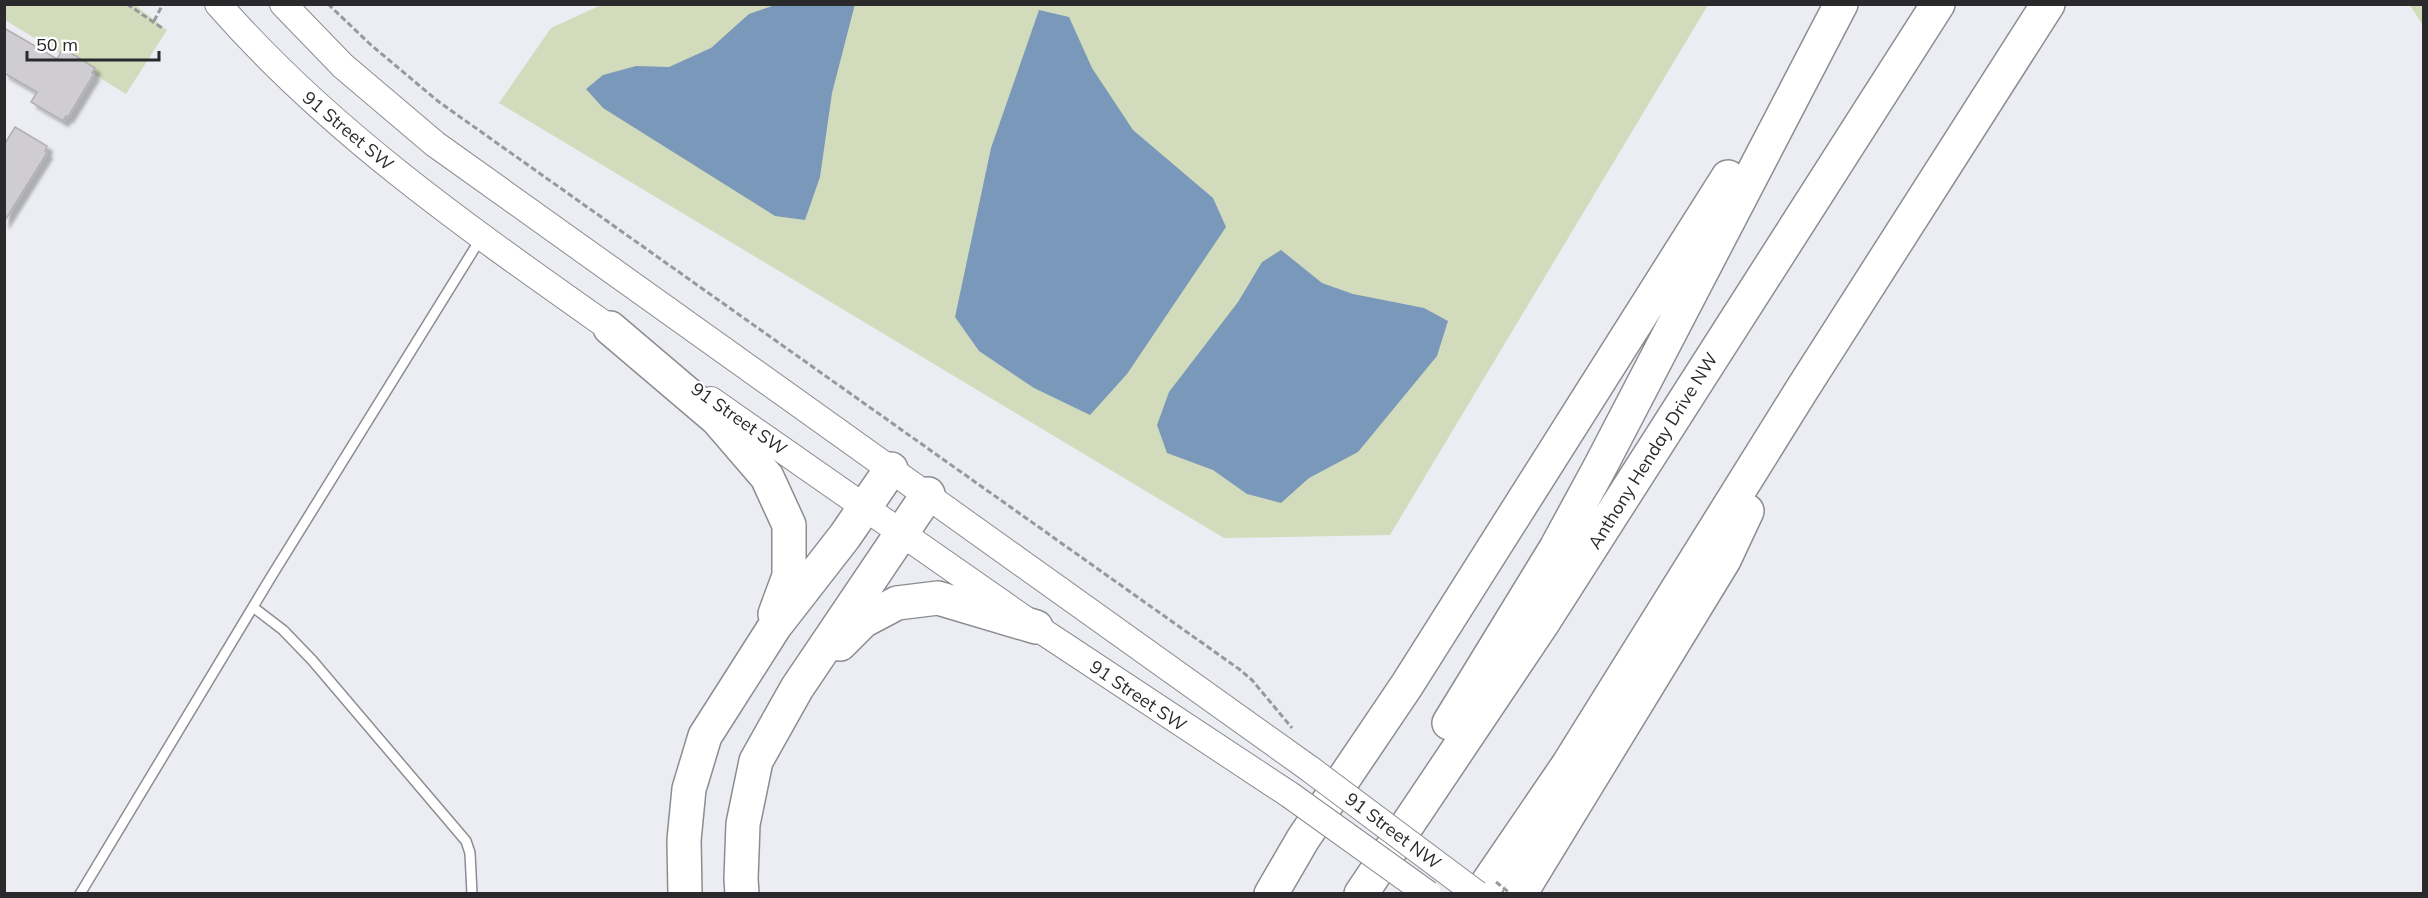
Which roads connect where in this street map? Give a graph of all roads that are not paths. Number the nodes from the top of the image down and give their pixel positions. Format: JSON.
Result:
{"nodes":[{"id":1,"x":218,"y":4,"type":"edge"},
{"id":2,"x":282,"y":4,"type":"edge"},
{"id":3,"x":1842,"y":4,"type":"edge"},
{"id":4,"x":1938,"y":4,"type":"edge"},
{"id":5,"x":2048,"y":4,"type":"edge"},
{"id":6,"x":1812,"y":58,"type":"junction"},
{"id":7,"x":483,"y":236,"type":"junction"},
{"id":8,"x":610,"y":328,"type":"junction"},
{"id":9,"x":1801,"y":390,"type":"junction"},
{"id":10,"x":891,"y":469,"type":"junction"},
{"id":11,"x":928,"y":494,"type":"junction"},
{"id":12,"x":866,"y":508,"type":"junction"},
{"id":13,"x":902,"y":533,"type":"junction"},
{"id":14,"x":253,"y":607,"type":"junction"},
{"id":15,"x":1036,"y":627,"type":"junction"},
{"id":16,"x":744,"y":677,"type":"junction"},
{"id":17,"x":797,"y":688,"type":"junction"},
{"id":18,"x":1290,"y":795,"type":"joint"},
{"id":19,"x":80,"y":894,"type":"edge"},
{"id":20,"x":472,"y":894,"type":"edge"},
{"id":21,"x":685,"y":894,"type":"edge"},
{"id":22,"x":742,"y":894,"type":"edge"},
{"id":23,"x":1271,"y":894,"type":"edge"},
{"id":24,"x":1359,"y":894,"type":"edge"},
{"id":25,"x":1428,"y":894,"type":"edge"},
{"id":26,"x":1479,"y":894,"type":"edge"},
{"id":27,"x":1520,"y":894,"type":"edge"}],
"edges":[{"from":1,"to":7,"type":"main road","name":"91 Street SW"},
{"from":2,"to":10,"type":"main road"},
{"from":3,"to":6,"type":"highway"},
{"from":4,"to":24,"type":"highway","name":"Anthony Henday Drive NW"},
{"from":5,"to":9,"type":"highway"},
{"from":6,"to":23,"type":"highway"},
{"from":6,"to":24,"type":"highway"},
{"from":7,"to":8,"type":"main road","name":"91 Street SW"},
{"from":7,"to":14,"type":"lane"},
{"from":8,"to":12,"type":"main road","name":"91 Street SW"},
{"from":8,"to":16,"type":"highway"},
{"from":9,"to":26,"type":"highway"},
{"from":9,"to":27,"type":"highway"},
{"from":10,"to":11,"type":"main road"},
{"from":10,"to":12,"type":"highway"},
{"from":11,"to":13,"type":"highway"},
{"from":11,"to":26,"type":"main road","name":"91 Street NW","bridge":true},
{"from":12,"to":13,"type":"main road","name":"91 Street SW"},
{"from":12,"to":16,"type":"highway"},
{"from":13,"to":15,"type":"main road","name":"91 Street SW"},
{"from":13,"to":17,"type":"highway"},
{"from":14,"to":19,"type":"lane"},
{"from":14,"to":20,"type":"lane"},
{"from":15,"to":17,"type":"highway"},
{"from":15,"to":18,"type":"main road","name":"91 Street SW"},
{"from":16,"to":21,"type":"highway"},
{"from":17,"to":22,"type":"highway"},
{"from":18,"to":25,"type":"main road","name":"91 Street NW","bridge":true}]}
